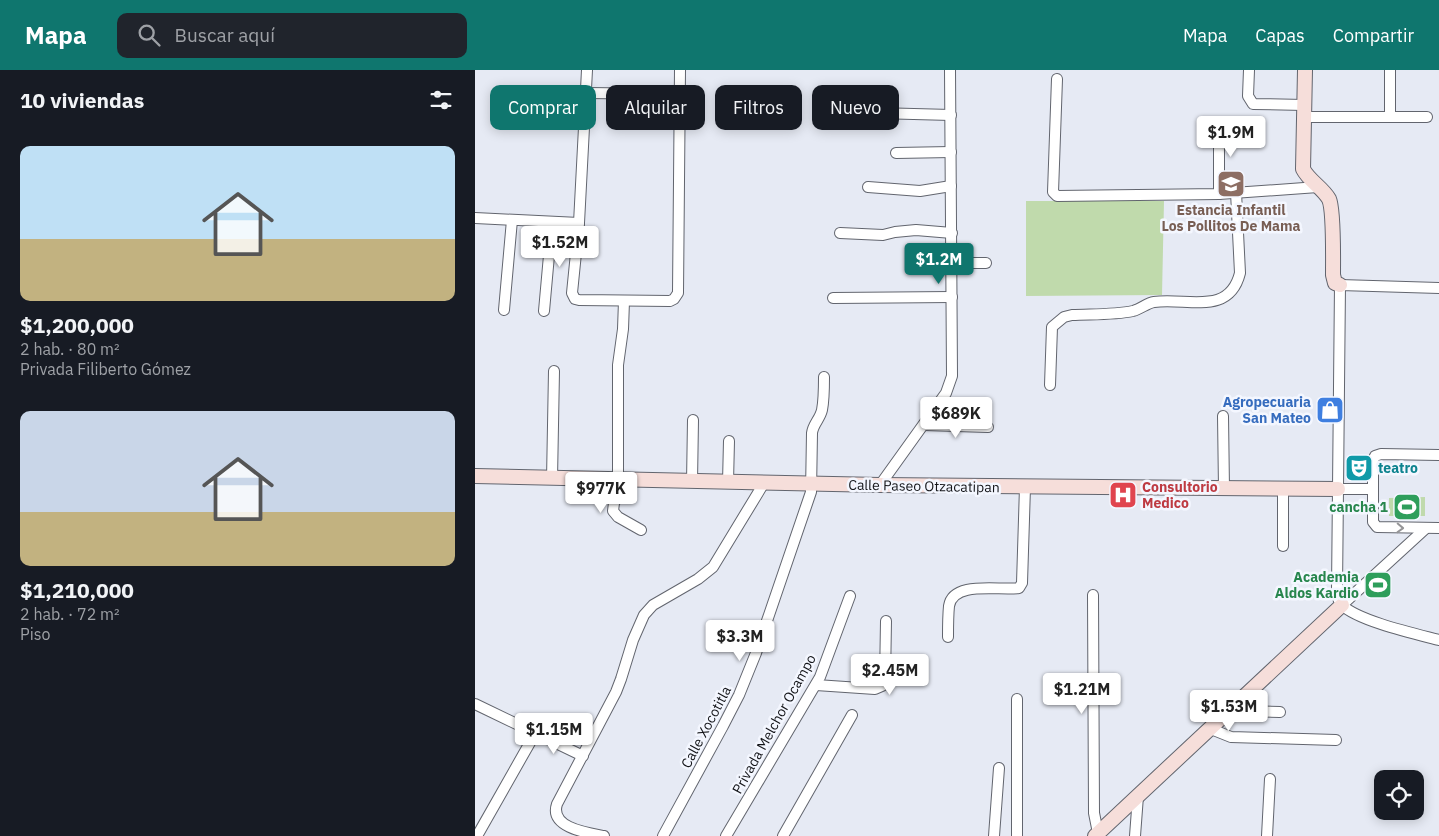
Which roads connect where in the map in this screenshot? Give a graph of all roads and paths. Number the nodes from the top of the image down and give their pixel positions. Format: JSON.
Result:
{"nodes":[{"id":1,"x":587,"y":70,"type":"edge"},
{"id":2,"x":680,"y":70,"type":"edge"},
{"id":3,"x":950,"y":70,"type":"edge"},
{"id":4,"x":1249,"y":70,"type":"edge"},
{"id":5,"x":1305,"y":70,"type":"edge"},
{"id":6,"x":1390,"y":70,"type":"edge"},
{"id":7,"x":1057,"y":79,"type":"dead end"},
{"id":8,"x":586,"y":85,"type":"edge"},
{"id":9,"x":680,"y":85,"type":"edge"},
{"id":10,"x":1304,"y":111,"type":"junction"},
{"id":11,"x":899,"y":114,"type":"edge"},
{"id":12,"x":951,"y":115,"type":"junction"},
{"id":13,"x":1390,"y":116,"type":"junction"},
{"id":14,"x":1427,"y":116,"type":"dead end"},
{"id":15,"x":1215,"y":128,"type":"dead end"},
{"id":16,"x":583,"y":130,"type":"edge"},
{"id":17,"x":680,"y":130,"type":"edge"},
{"id":18,"x":951,"y":152,"type":"junction"},
{"id":19,"x":896,"y":153,"type":"dead end"},
{"id":20,"x":951,"y":186,"type":"junction"},
{"id":21,"x":1318,"y":186,"type":"junction"},
{"id":22,"x":868,"y":187,"type":"dead end"},
{"id":23,"x":1236,"y":192,"type":"junction"},
{"id":24,"x":1219,"y":194,"type":"junction"},
{"id":25,"x":475,"y":218,"type":"edge"},
{"id":26,"x":512,"y":220,"type":"junction"},
{"id":27,"x":552,"y":222,"type":"junction"},
{"id":28,"x":579,"y":223,"type":"junction"},
{"id":29,"x":839,"y":233,"type":"dead end"},
{"id":30,"x":952,"y":233,"type":"junction"},
{"id":31,"x":951,"y":263,"type":"junction"},
{"id":32,"x":986,"y":263,"type":"dead end"},
{"id":33,"x":1340,"y":285,"type":"junction"},
{"id":34,"x":1439,"y":288,"type":"edge"},
{"id":35,"x":951,"y":297,"type":"junction"},
{"id":36,"x":833,"y":298,"type":"dead end"},
{"id":37,"x":624,"y":301,"type":"junction"},
{"id":38,"x":504,"y":310,"type":"dead end"},
{"id":39,"x":544,"y":312,"type":"dead end"},
{"id":40,"x":554,"y":371,"type":"dead end"},
{"id":41,"x":824,"y":377,"type":"dead end"},
{"id":42,"x":1050,"y":385,"type":"dead end"},
{"id":43,"x":1223,"y":416,"type":"dead end"},
{"id":44,"x":693,"y":420,"type":"dead end"},
{"id":45,"x":925,"y":425,"type":"junction"},
{"id":46,"x":988,"y":427,"type":"dead end"},
{"id":47,"x":729,"y":441,"type":"dead end"},
{"id":48,"x":1439,"y":455,"type":"edge"},
{"id":49,"x":475,"y":476,"type":"edge"},
{"id":50,"x":551,"y":479,"type":"junction"},
{"id":51,"x":623,"y":480,"type":"junction"},
{"id":52,"x":692,"y":482,"type":"junction"},
{"id":53,"x":728,"y":482,"type":"junction"},
{"id":54,"x":764,"y":483,"type":"junction"},
{"id":55,"x":811,"y":484,"type":"junction"},
{"id":56,"x":880,"y":485,"type":"junction"},
{"id":57,"x":1025,"y":487,"type":"junction"},
{"id":58,"x":1373,"y":488,"type":"junction"},
{"id":59,"x":1224,"y":489,"type":"junction"},
{"id":60,"x":1283,"y":489,"type":"junction"},
{"id":61,"x":1338,"y":489,"type":"junction"},
{"id":62,"x":1425,"y":528,"type":"junction"},
{"id":63,"x":1439,"y":528,"type":"edge"},
{"id":64,"x":641,"y":530,"type":"dead end"},
{"id":65,"x":1283,"y":546,"type":"dead end"},
{"id":66,"x":1093,"y":595,"type":"dead end"},
{"id":67,"x":851,"y":596,"type":"dead end"},
{"id":68,"x":1342,"y":605,"type":"junction"},
{"id":69,"x":886,"y":622,"type":"dead end"},
{"id":70,"x":948,"y":637,"type":"dead end"},
{"id":71,"x":1439,"y":640,"type":"edge"},
{"id":72,"x":816,"y":685,"type":"junction"},
{"id":73,"x":1017,"y":699,"type":"dead end"},
{"id":74,"x":475,"y":704,"type":"edge"},
{"id":75,"x":1234,"y":707,"type":"junction"},
{"id":76,"x":1280,"y":712,"type":"dead end"},
{"id":77,"x":852,"y":715,"type":"dead end"},
{"id":78,"x":1211,"y":729,"type":"junction"},
{"id":79,"x":536,"y":732,"type":"junction"},
{"id":80,"x":1336,"y":740,"type":"dead end"},
{"id":81,"x":583,"y":756,"type":"junction"},
{"id":82,"x":999,"y":768,"type":"dead end"},
{"id":83,"x":1270,"y":779,"type":"dead end"},
{"id":84,"x":1138,"y":796,"type":"junction"},
{"id":85,"x":573,"y":833,"type":"edge"},
{"id":86,"x":1096,"y":834,"type":"edge"},
{"id":87,"x":477,"y":836,"type":"edge"},
{"id":88,"x":604,"y":836,"type":"edge"},
{"id":89,"x":663,"y":836,"type":"edge"},
{"id":90,"x":726,"y":836,"type":"edge"},
{"id":91,"x":783,"y":836,"type":"edge"},
{"id":92,"x":994,"y":836,"type":"edge"},
{"id":93,"x":1017,"y":836,"type":"edge"},
{"id":94,"x":1135,"y":836,"type":"edge"},
{"id":95,"x":1267,"y":836,"type":"edge"}],
"edges":[{"from":1,"to":8,"type":"street"},
{"from":2,"to":9,"type":"street"},
{"from":3,"to":12,"type":"street"},
{"from":4,"to":10,"type":"street"},
{"from":5,"to":10,"type":"main road"},
{"from":6,"to":13,"type":"street"},
{"from":7,"to":24,"type":"street"},
{"from":10,"to":13,"type":"street"},
{"from":10,"to":21,"type":"main road"},
{"from":11,"to":12,"type":"street"},
{"from":12,"to":18,"type":"street"},
{"from":13,"to":14,"type":"street"},
{"from":15,"to":24,"type":"street"},
{"from":16,"to":28,"type":"street"},
{"from":17,"to":37,"type":"street"},
{"from":18,"to":19,"type":"street"},
{"from":18,"to":20,"type":"street"},
{"from":20,"to":22,"type":"street"},
{"from":20,"to":30,"type":"street"},
{"from":21,"to":23,"type":"street"},
{"from":21,"to":33,"type":"main road"},
{"from":23,"to":24,"type":"street"},
{"from":23,"to":42,"type":"street"},
{"from":25,"to":26,"type":"street"},
{"from":26,"to":27,"type":"street"},
{"from":26,"to":38,"type":"street"},
{"from":27,"to":28,"type":"street"},
{"from":27,"to":39,"type":"street"},
{"from":28,"to":37,"type":"street"},
{"from":29,"to":30,"type":"street"},
{"from":30,"to":31,"type":"street"},
{"from":31,"to":32,"type":"street"},
{"from":31,"to":35,"type":"street"},
{"from":33,"to":34,"type":"street"},
{"from":33,"to":61,"type":"street"},
{"from":35,"to":36,"type":"street"},
{"from":35,"to":45,"type":"street"},
{"from":37,"to":51,"type":"street"},
{"from":40,"to":50,"type":"street"},
{"from":41,"to":55,"type":"street","name":"Calle Xocotitla"},
{"from":43,"to":59,"type":"street"},
{"from":44,"to":52,"type":"street"},
{"from":45,"to":46,"type":"street"},
{"from":45,"to":56,"type":"street"},
{"from":47,"to":53,"type":"street"},
{"from":48,"to":58,"type":"street"},
{"from":49,"to":50,"type":"main road","name":"Calle Paseo Otzacatipan"},
{"from":50,"to":51,"type":"main road","name":"Calle Paseo Otzacatipan"},
{"from":51,"to":52,"type":"main road","name":"Calle Paseo Otzacatipan"},
{"from":51,"to":64,"type":"street"},
{"from":52,"to":53,"type":"main road","name":"Calle Paseo Otzacatipan"},
{"from":53,"to":54,"type":"main road","name":"Calle Paseo Otzacatipan"},
{"from":54,"to":55,"type":"main road","name":"Calle Paseo Otzacatipan"},
{"from":54,"to":81,"type":"street"},
{"from":55,"to":56,"type":"main road","name":"Calle Paseo Otzacatipan"},
{"from":55,"to":89,"type":"street","name":"Calle Xocotitla"},
{"from":56,"to":57,"type":"main road","name":"Calle Paseo Otzacatipan"},
{"from":57,"to":59,"type":"main road","name":"Calle Paseo Otzacatipan"},
{"from":57,"to":70,"type":"street"},
{"from":58,"to":61,"type":"street","name":"Calle Paseo Otzacatipan"},
{"from":58,"to":62,"type":"street","one_way":true},
{"from":59,"to":60,"type":"main road","name":"Calle Paseo Otzacatipan"},
{"from":60,"to":61,"type":"main road","name":"Calle Paseo Otzacatipan"},
{"from":60,"to":65,"type":"street"},
{"from":61,"to":68,"type":"street"},
{"from":62,"to":63,"type":"street"},
{"from":62,"to":68,"type":"street"},
{"from":66,"to":86,"type":"street"},
{"from":67,"to":72,"type":"street","name":"Privada Melchor Ocampo"},
{"from":68,"to":71,"type":"street"},
{"from":68,"to":75,"type":"main road"},
{"from":69,"to":72,"type":"street"},
{"from":72,"to":90,"type":"street","name":"Privada Melchor Ocampo"},
{"from":73,"to":93,"type":"street"},
{"from":74,"to":79,"type":"street"},
{"from":75,"to":76,"type":"street"},
{"from":75,"to":78,"type":"main road"},
{"from":77,"to":91,"type":"street"},
{"from":78,"to":80,"type":"street"},
{"from":78,"to":84,"type":"main road"},
{"from":79,"to":81,"type":"street"},
{"from":79,"to":87,"type":"street"},
{"from":81,"to":85,"type":"street"},
{"from":82,"to":92,"type":"street"},
{"from":83,"to":95,"type":"street"},
{"from":84,"to":86,"type":"main road"},
{"from":84,"to":94,"type":"street"},
{"from":85,"to":88,"type":"street"}]}
